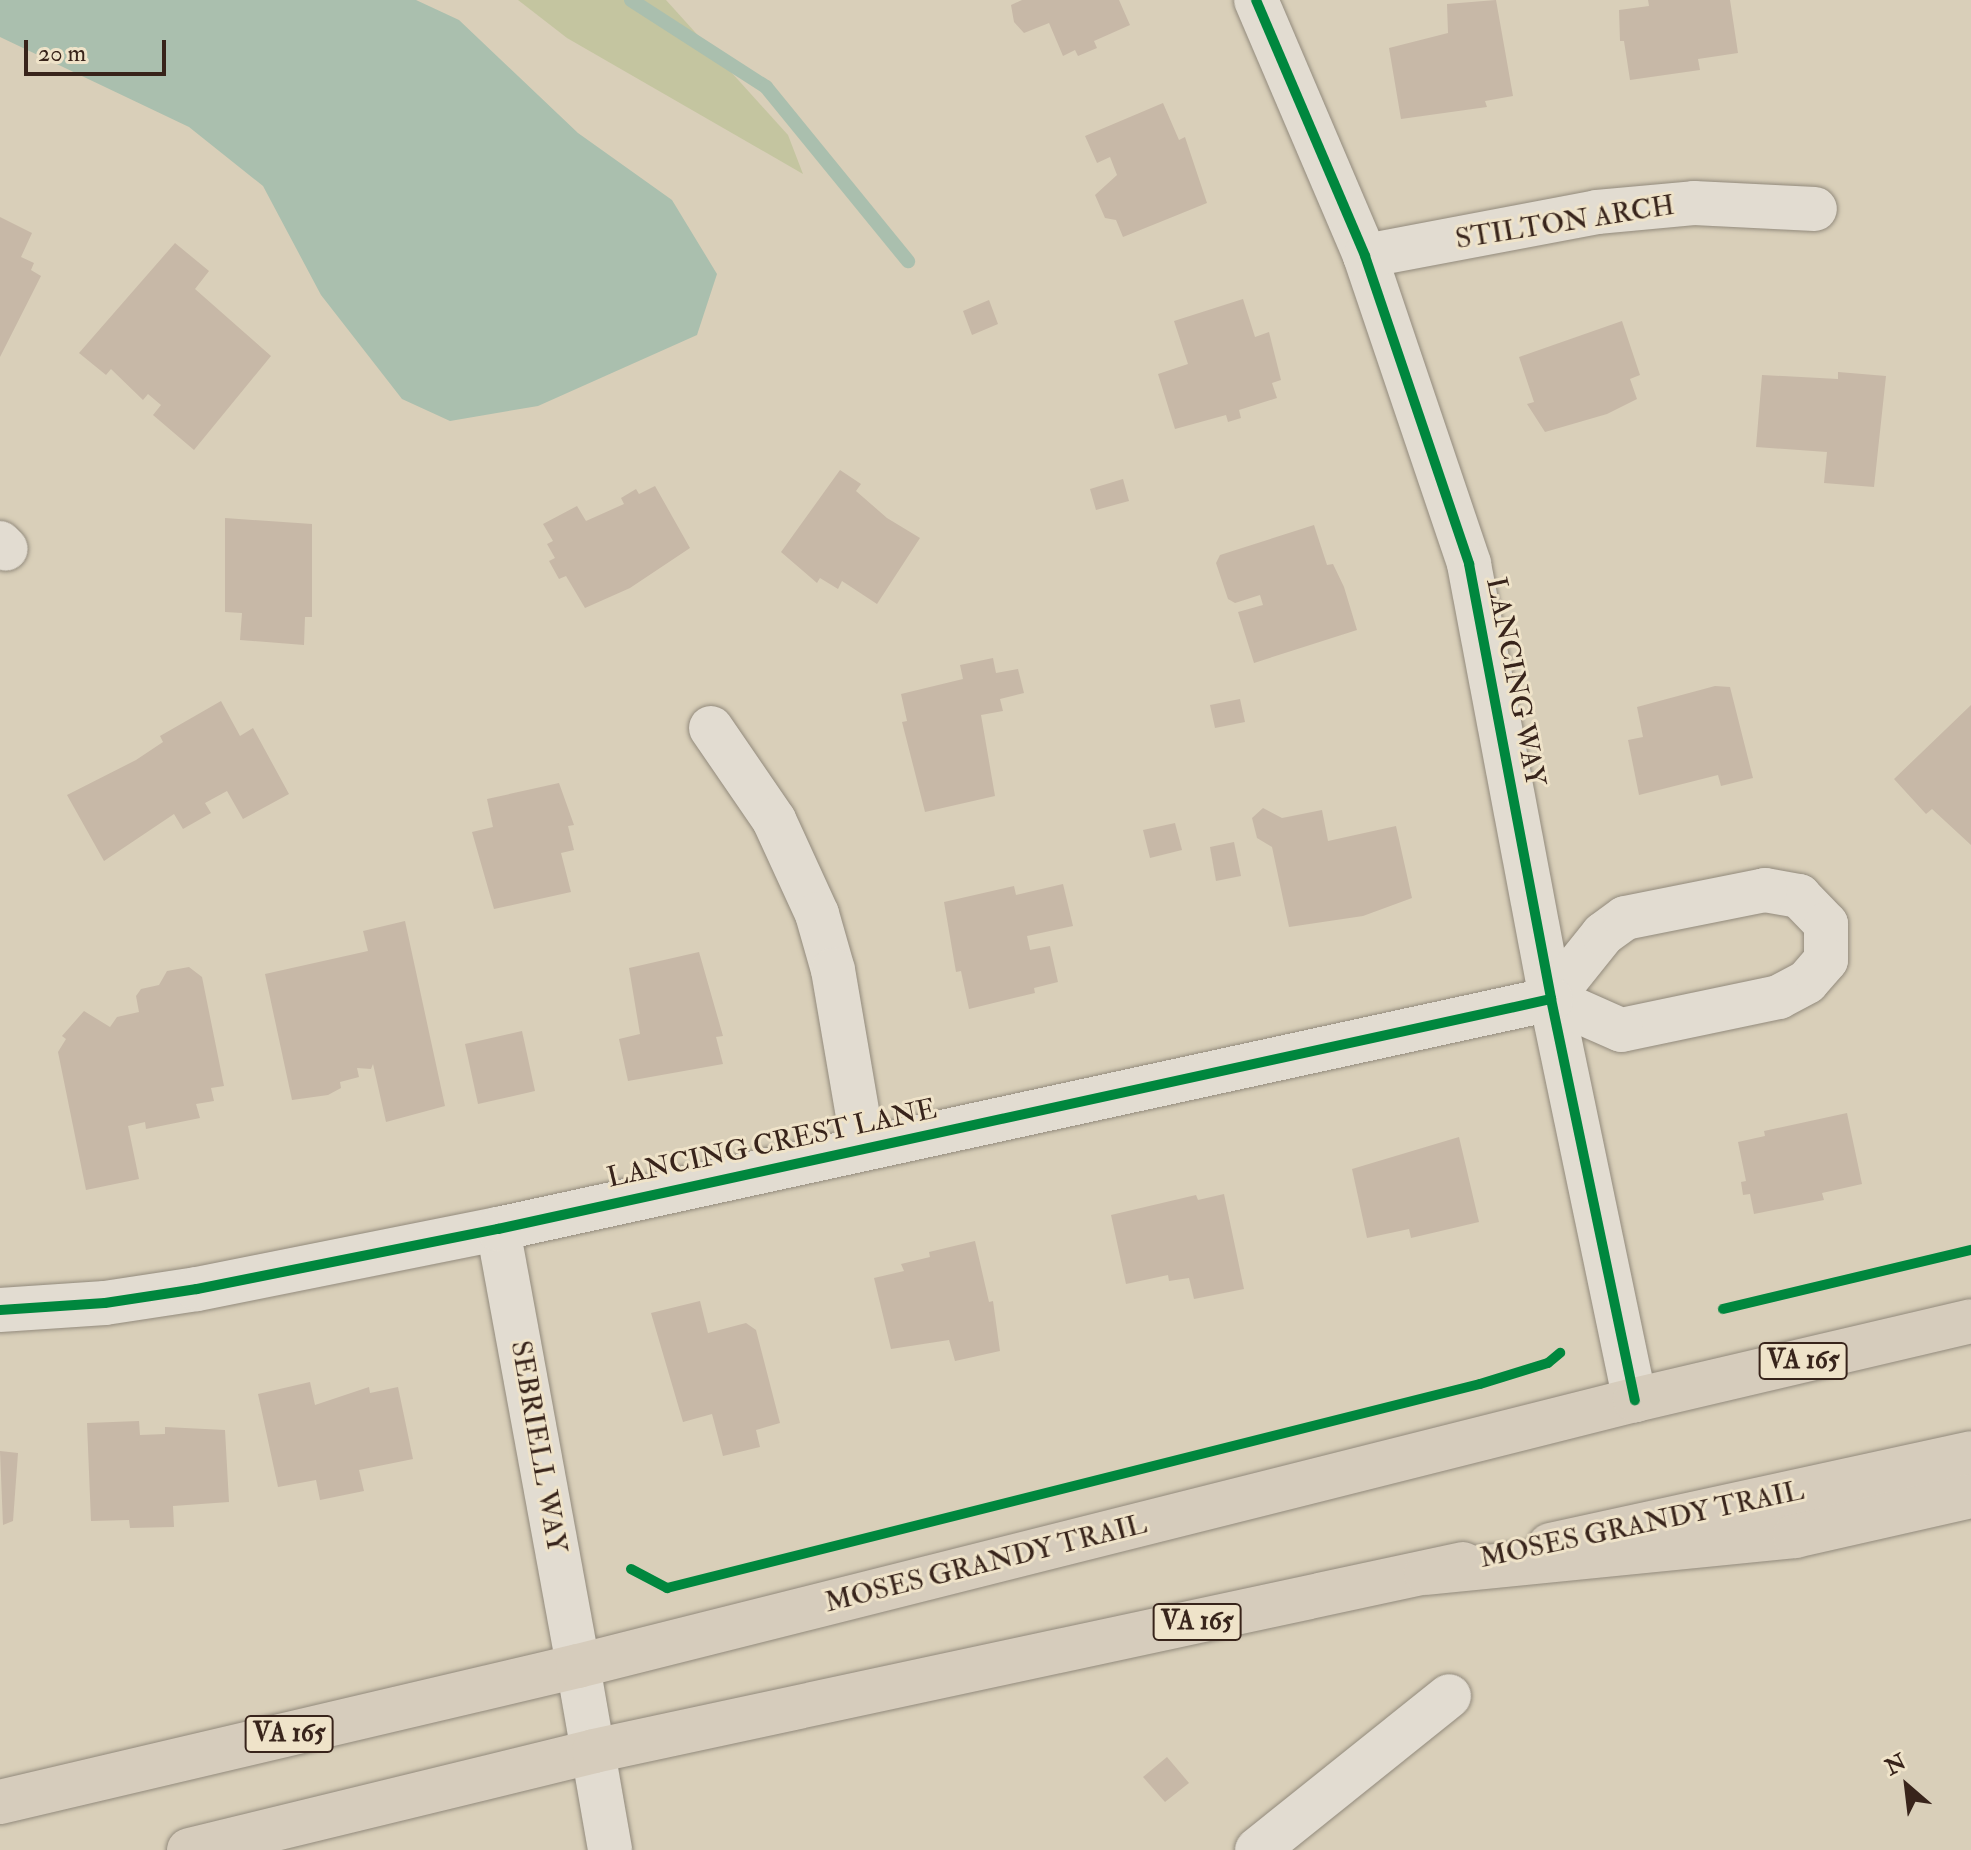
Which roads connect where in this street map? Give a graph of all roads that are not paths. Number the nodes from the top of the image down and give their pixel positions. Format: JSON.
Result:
{"nodes":[{"id":1,"x":1256,"y":0,"type":"edge"},
{"id":2,"x":1815,"y":209,"type":"dead end"},
{"id":3,"x":1365,"y":256,"type":"junction"},
{"id":4,"x":711,"y":728,"type":"dead end"},
{"id":5,"x":1551,"y":999,"type":"junction"},
{"id":6,"x":863,"y":1145,"type":"junction"},
{"id":7,"x":498,"y":1229,"type":"junction"},
{"id":8,"x":0,"y":1310,"type":"edge"},
{"id":9,"x":1971,"y":1321,"type":"edge"},
{"id":10,"x":1635,"y":1400,"type":"junction"},
{"id":11,"x":1971,"y":1453,"type":"edge"},
{"id":12,"x":1971,"y":1496,"type":"edge"},
{"id":13,"x":1426,"y":1573,"type":"junction"},
{"id":14,"x":578,"y":1666,"type":"junction"},
{"id":15,"x":1449,"y":1696,"type":"dead end"},
{"id":16,"x":594,"y":1751,"type":"junction"},
{"id":17,"x":0,"y":1802,"type":"edge"},
{"id":18,"x":189,"y":1850,"type":"edge"},
{"id":19,"x":610,"y":1850,"type":"edge"},
{"id":20,"x":1257,"y":1850,"type":"edge"}],
"edges":[{"from":1,"to":3,"type":"street","name":"LANCING WAY"},
{"from":2,"to":3,"type":"street","name":"STILTON ARCH"},
{"from":3,"to":5,"type":"street","name":"LANCING WAY"},
{"from":4,"to":6,"type":"street"},
{"from":5,"to":5,"type":"street"},
{"from":5,"to":6,"type":"street","name":"LANCING CREST LANE"},
{"from":5,"to":10,"type":"street","name":"LANCING WAY"},
{"from":6,"to":7,"type":"street","name":"LANCING CREST LANE"},
{"from":7,"to":8,"type":"street","name":"LANCING CREST LANE"},
{"from":7,"to":14,"type":"street","name":"SEBRIELL WAY"},
{"from":9,"to":10,"type":"main road","name":"MOSES GRANDY TRAIL","number":"VA 165"},
{"from":10,"to":14,"type":"main road","name":"MOSES GRANDY TRAIL","number":"VA 165"},
{"from":11,"to":13,"type":"main road","name":"MOSES GRANDY TRAIL","number":"VA 165"},
{"from":12,"to":13,"type":"main road"},
{"from":13,"to":16,"type":"main road","name":"MOSES GRANDY TRAIL","number":"VA 165"},
{"from":14,"to":16,"type":"street","name":"SEBRIELL WAY"},
{"from":14,"to":17,"type":"main road","name":"MOSES GRANDY TRAIL","number":"VA 165"},
{"from":15,"to":20,"type":"street"},
{"from":16,"to":18,"type":"main road","name":"MOSES GRANDY TRAIL","number":"VA 165"},
{"from":16,"to":19,"type":"street","name":"SEBRIELL WAY"}]}
